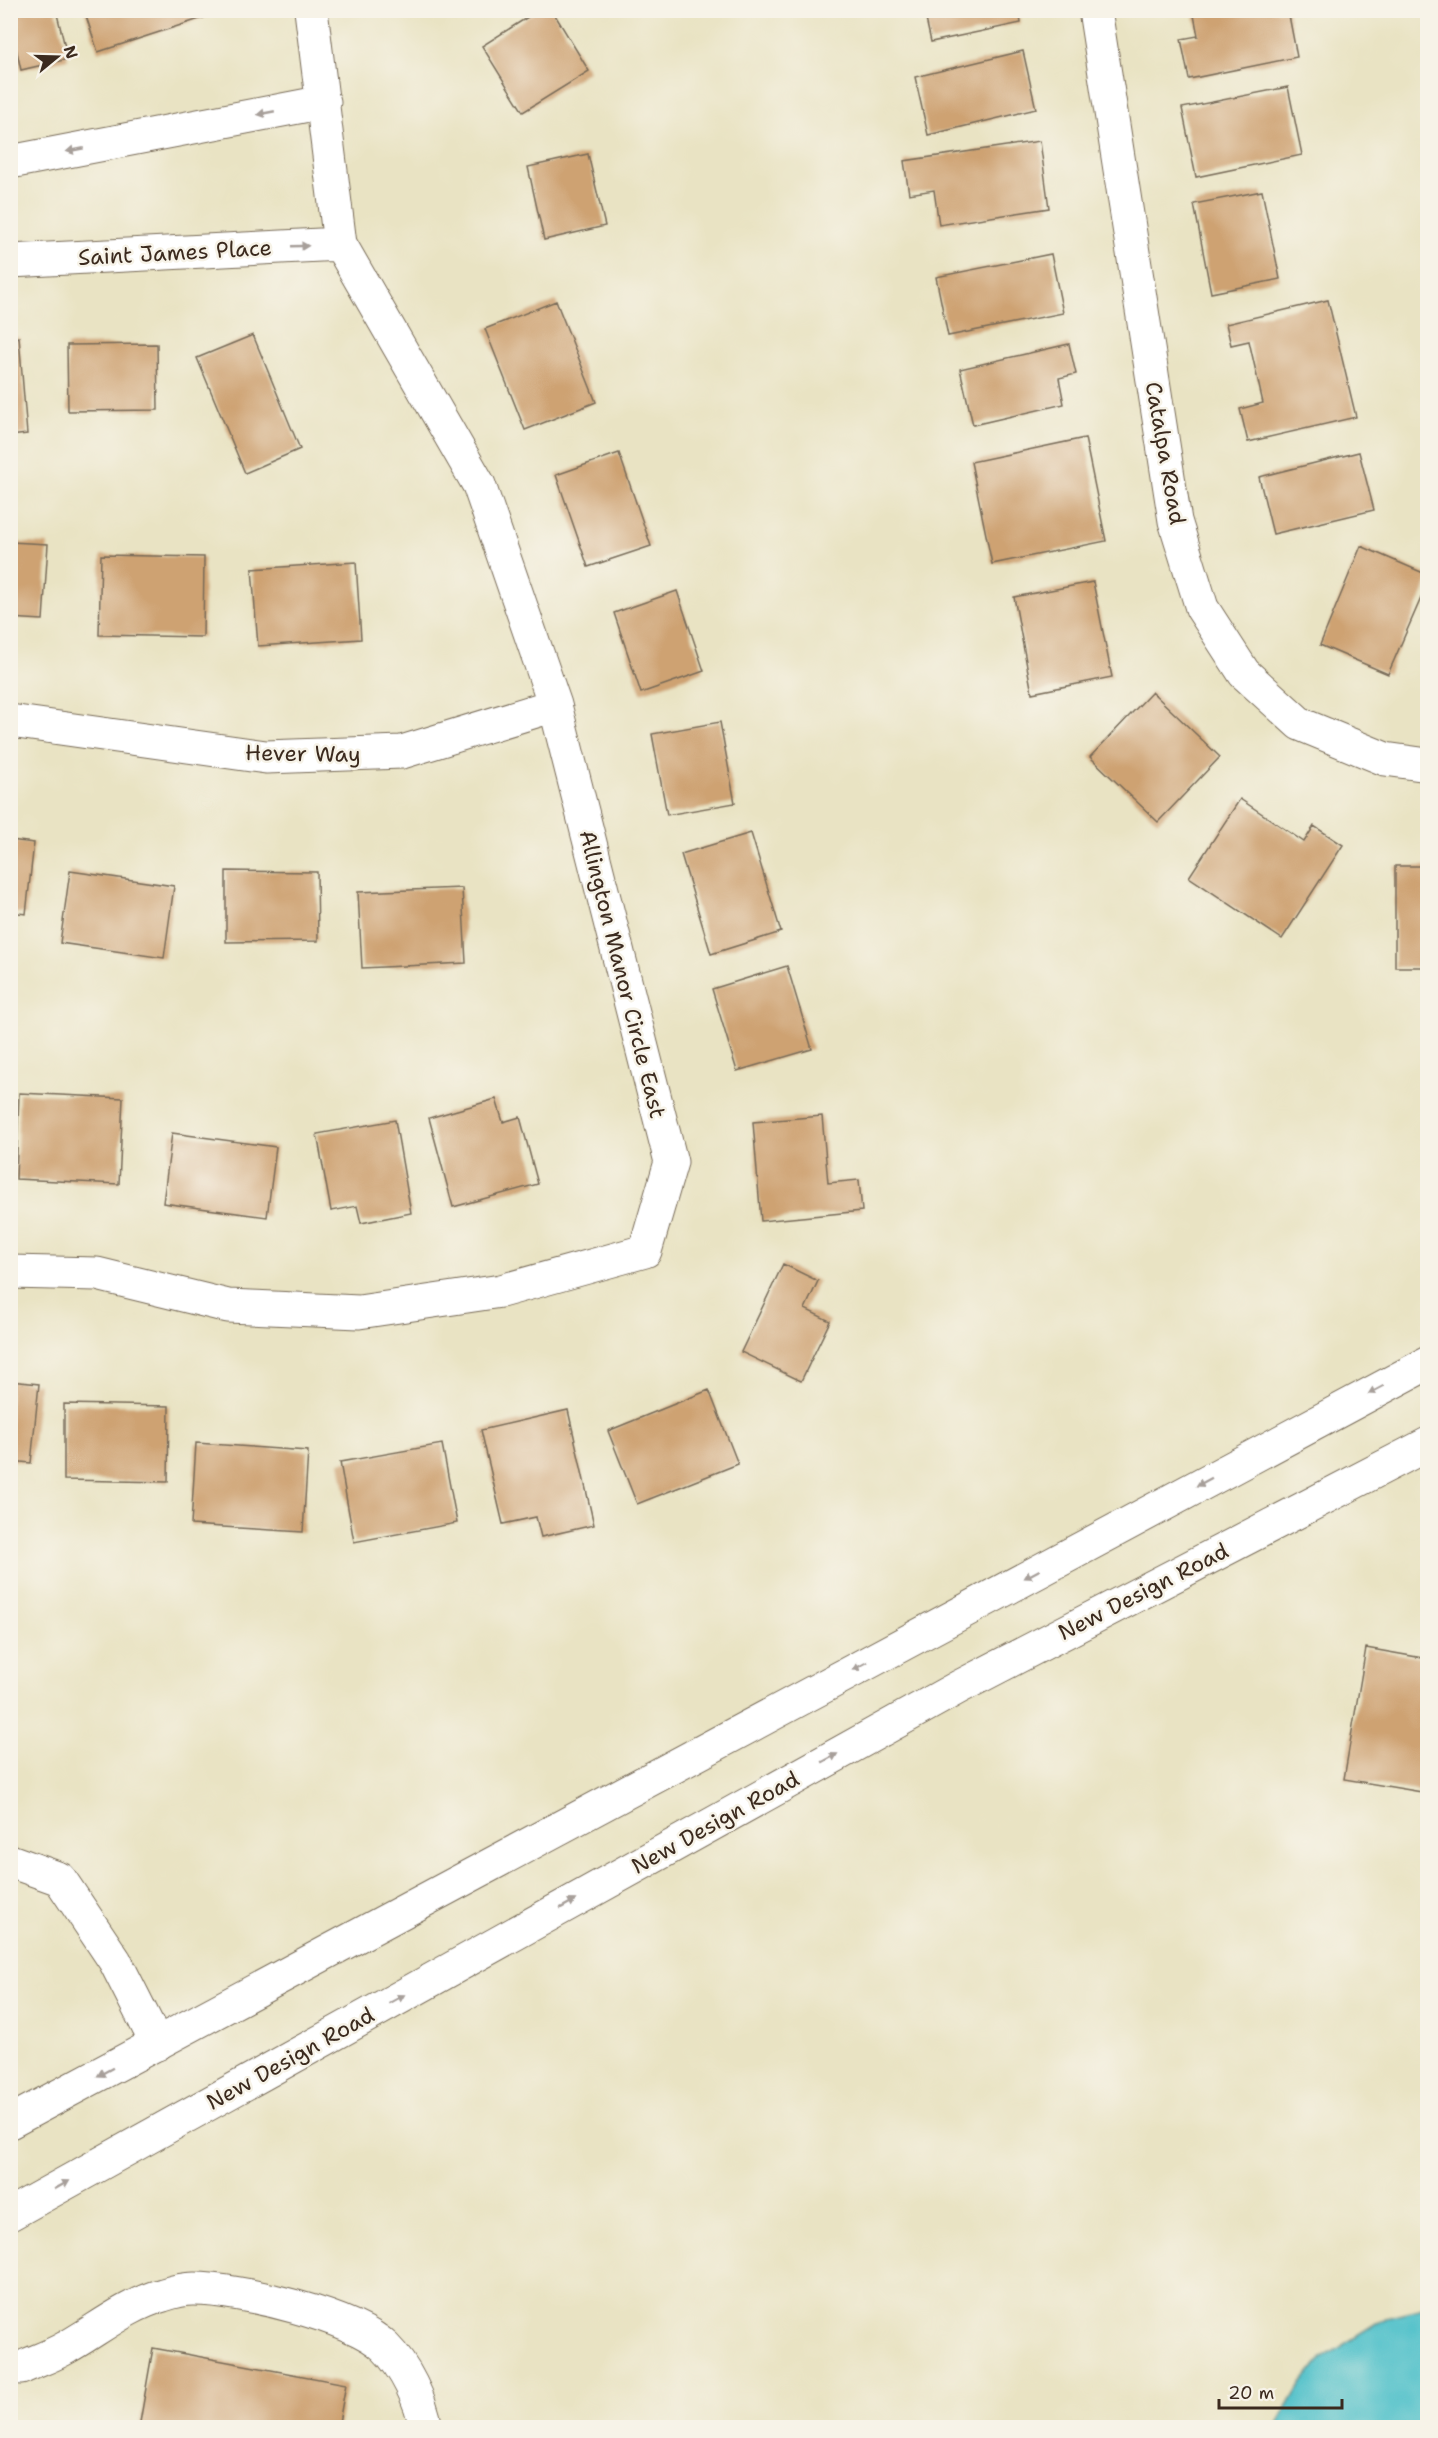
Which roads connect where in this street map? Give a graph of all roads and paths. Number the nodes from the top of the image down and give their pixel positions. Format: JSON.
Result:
{"nodes":[{"id":1,"x":311,"y":10,"type":"edge"},
{"id":2,"x":1095,"y":10,"type":"edge"},
{"id":3,"x":324,"y":102,"type":"junction"},
{"id":4,"x":10,"y":162,"type":"edge"},
{"id":5,"x":340,"y":244,"type":"junction"},
{"id":6,"x":10,"y":261,"type":"edge"},
{"id":7,"x":555,"y":705,"type":"junction"},
{"id":8,"x":10,"y":721,"type":"edge"},
{"id":9,"x":1428,"y":765,"type":"edge"},
{"id":10,"x":10,"y":1272,"type":"edge"},
{"id":11,"x":1428,"y":1363,"type":"edge"},
{"id":12,"x":1428,"y":1444,"type":"edge"},
{"id":13,"x":10,"y":1862,"type":"edge"},
{"id":14,"x":157,"y":2044,"type":"junction"},
{"id":15,"x":10,"y":2122,"type":"edge"},
{"id":16,"x":10,"y":2214,"type":"edge"},
{"id":17,"x":21,"y":2368,"type":"dead end"},
{"id":18,"x":426,"y":2427,"type":"edge"}],
"edges":[{"from":1,"to":3,"type":"street","name":"Allington Manor Circle East"},
{"from":2,"to":9,"type":"street","name":"Catalpa Road"},
{"from":3,"to":4,"type":"street","one_way":true},
{"from":3,"to":5,"type":"street","name":"Allington Manor Circle East"},
{"from":6,"to":5,"type":"street","name":"Saint James Place","one_way":true},
{"from":5,"to":7,"type":"street","name":"Allington Manor Circle East"},
{"from":7,"to":8,"type":"street","name":"Hever Way"},
{"from":7,"to":10,"type":"street","name":"Allington Manor Circle East"},
{"from":11,"to":14,"type":"street","one_way":true},
{"from":16,"to":12,"type":"street","name":"New Design Road","one_way":true},
{"from":13,"to":14,"type":"street"},
{"from":14,"to":15,"type":"street","one_way":true},
{"from":17,"to":18,"type":"street"}]}
